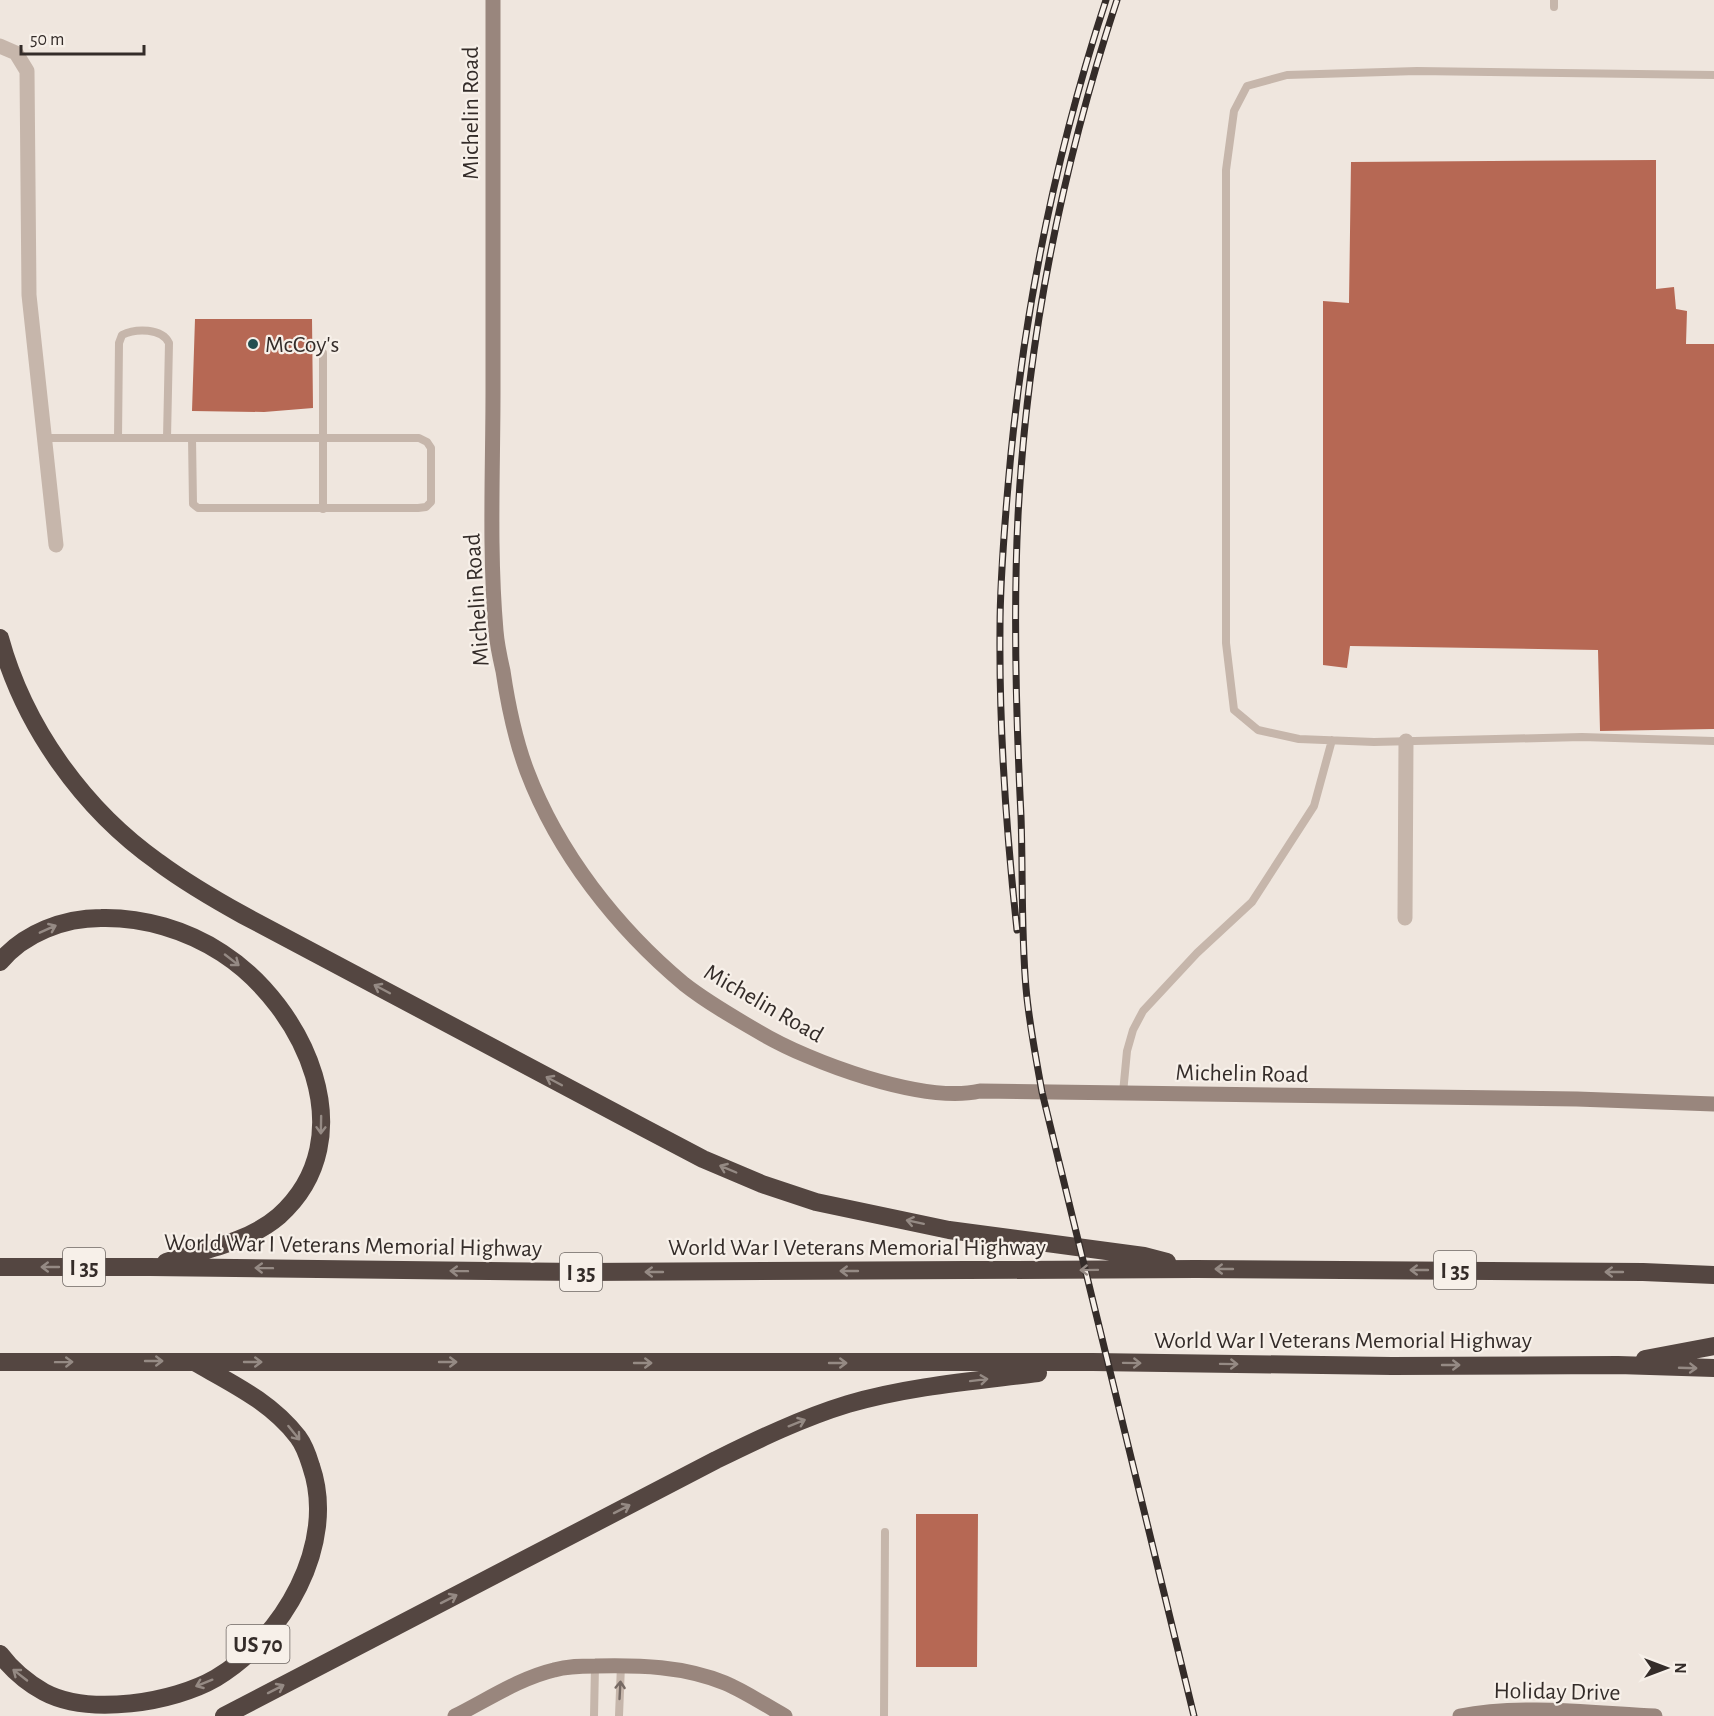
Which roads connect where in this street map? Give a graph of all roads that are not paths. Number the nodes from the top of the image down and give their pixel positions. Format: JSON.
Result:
{"nodes":[{"id":1,"x":493,"y":0,"type":"edge"},
{"id":2,"x":0,"y":46,"type":"edge"},
{"id":3,"x":1714,"y":75,"type":"edge"},
{"id":4,"x":323,"y":353,"type":"dead end"},
{"id":5,"x":46,"y":438,"type":"junction"},
{"id":6,"x":118,"y":438,"type":"junction"},
{"id":7,"x":167,"y":438,"type":"junction"},
{"id":8,"x":192,"y":438,"type":"junction"},
{"id":9,"x":322,"y":438,"type":"junction"},
{"id":10,"x":323,"y":509,"type":"junction"},
{"id":11,"x":56,"y":545,"type":"dead end"},
{"id":12,"x":0,"y":638,"type":"edge"},
{"id":13,"x":1332,"y":740,"type":"junction"},
{"id":14,"x":1406,"y":741,"type":"junction"},
{"id":15,"x":1714,"y":741,"type":"edge"},
{"id":16,"x":1405,"y":918,"type":"dead end"},
{"id":17,"x":0,"y":962,"type":"edge"},
{"id":18,"x":1123,"y":1093,"type":"junction"},
{"id":19,"x":1714,"y":1104,"type":"edge"},
{"id":20,"x":1146,"y":1262,"type":"junction"},
{"id":21,"x":9,"y":1267,"type":"edge"},
{"id":22,"x":150,"y":1267,"type":"junction"},
{"id":23,"x":1643,"y":1272,"type":"junction"},
{"id":24,"x":1714,"y":1275,"type":"edge"},
{"id":25,"x":1714,"y":1285,"type":"edge"},
{"id":26,"x":1714,"y":1346,"type":"edge"},
{"id":27,"x":7,"y":1362,"type":"edge"},
{"id":28,"x":194,"y":1362,"type":"junction"},
{"id":29,"x":1618,"y":1365,"type":"junction"},
{"id":30,"x":1041,"y":1368,"type":"junction"},
{"id":31,"x":1714,"y":1368,"type":"edge"},
{"id":32,"x":885,"y":1532,"type":"dead end"},
{"id":33,"x":0,"y":1654,"type":"edge"},
{"id":34,"x":621,"y":1665,"type":"junction"},
{"id":35,"x":595,"y":1666,"type":"junction"},
{"id":36,"x":1541,"y":1714,"type":"edge"},
{"id":37,"x":224,"y":1716,"type":"edge"},
{"id":38,"x":455,"y":1716,"type":"edge"},
{"id":39,"x":594,"y":1716,"type":"edge"},
{"id":40,"x":619,"y":1716,"type":"edge"},
{"id":41,"x":785,"y":1716,"type":"edge"},
{"id":42,"x":884,"y":1716,"type":"edge"},
{"id":43,"x":1460,"y":1716,"type":"edge"},
{"id":44,"x":1655,"y":1716,"type":"edge"}],
"edges":[{"from":1,"to":18,"type":"street","name":"Michelin Road"},
{"from":2,"to":5,"type":"street"},
{"from":3,"to":13,"type":"lane"},
{"from":4,"to":9,"type":"lane"},
{"from":5,"to":6,"type":"lane"},
{"from":5,"to":11,"type":"street"},
{"from":6,"to":7,"type":"lane"},
{"from":6,"to":7,"type":"lane"},
{"from":7,"to":8,"type":"lane"},
{"from":8,"to":9,"type":"lane"},
{"from":8,"to":10,"type":"lane"},
{"from":9,"to":10,"type":"lane"},
{"from":9,"to":10,"type":"lane"},
{"from":20,"to":12,"type":"highway","one_way":true},
{"from":13,"to":14,"type":"lane"},
{"from":13,"to":18,"type":"lane"},
{"from":14,"to":15,"type":"lane"},
{"from":14,"to":16,"type":"street"},
{"from":17,"to":22,"type":"highway","one_way":true},
{"from":18,"to":19,"type":"street","name":"Michelin Road"},
{"from":20,"to":22,"type":"highway","name":"World War I Veterans Memorial Highway","number":"I 35","one_way":true},
{"from":23,"to":20,"type":"highway","name":"World War I Veterans Memorial Highway","number":"I 35","one_way":true},
{"from":22,"to":21,"type":"highway","name":"World War I Veterans Memorial Highway","number":"I 35","one_way":true},
{"from":23,"to":24,"type":"highway","name":"World War I Veterans Memorial Highway","number":"I 35"},
{"from":23,"to":25,"type":"highway"},
{"from":26,"to":29,"type":"highway"},
{"from":27,"to":28,"type":"highway","name":"World War I Veterans Memorial Highway","one_way":true},
{"from":28,"to":30,"type":"highway","name":"World War I Veterans Memorial Highway","one_way":true},
{"from":28,"to":33,"type":"highway","number":"US 70","one_way":true},
{"from":30,"to":29,"type":"highway","name":"World War I Veterans Memorial Highway","one_way":true},
{"from":29,"to":31,"type":"highway","name":"World War I Veterans Memorial Highway","one_way":true},
{"from":37,"to":30,"type":"highway","one_way":true},
{"from":32,"to":42,"type":"lane"},
{"from":34,"to":35,"type":"street"},
{"from":40,"to":34,"type":"lane","one_way":true},
{"from":34,"to":41,"type":"street"},
{"from":35,"to":38,"type":"street"},
{"from":35,"to":39,"type":"lane"},
{"from":36,"to":43,"type":"street","name":"Holiday Drive"},
{"from":36,"to":44,"type":"street","name":"Holiday Drive"}]}
